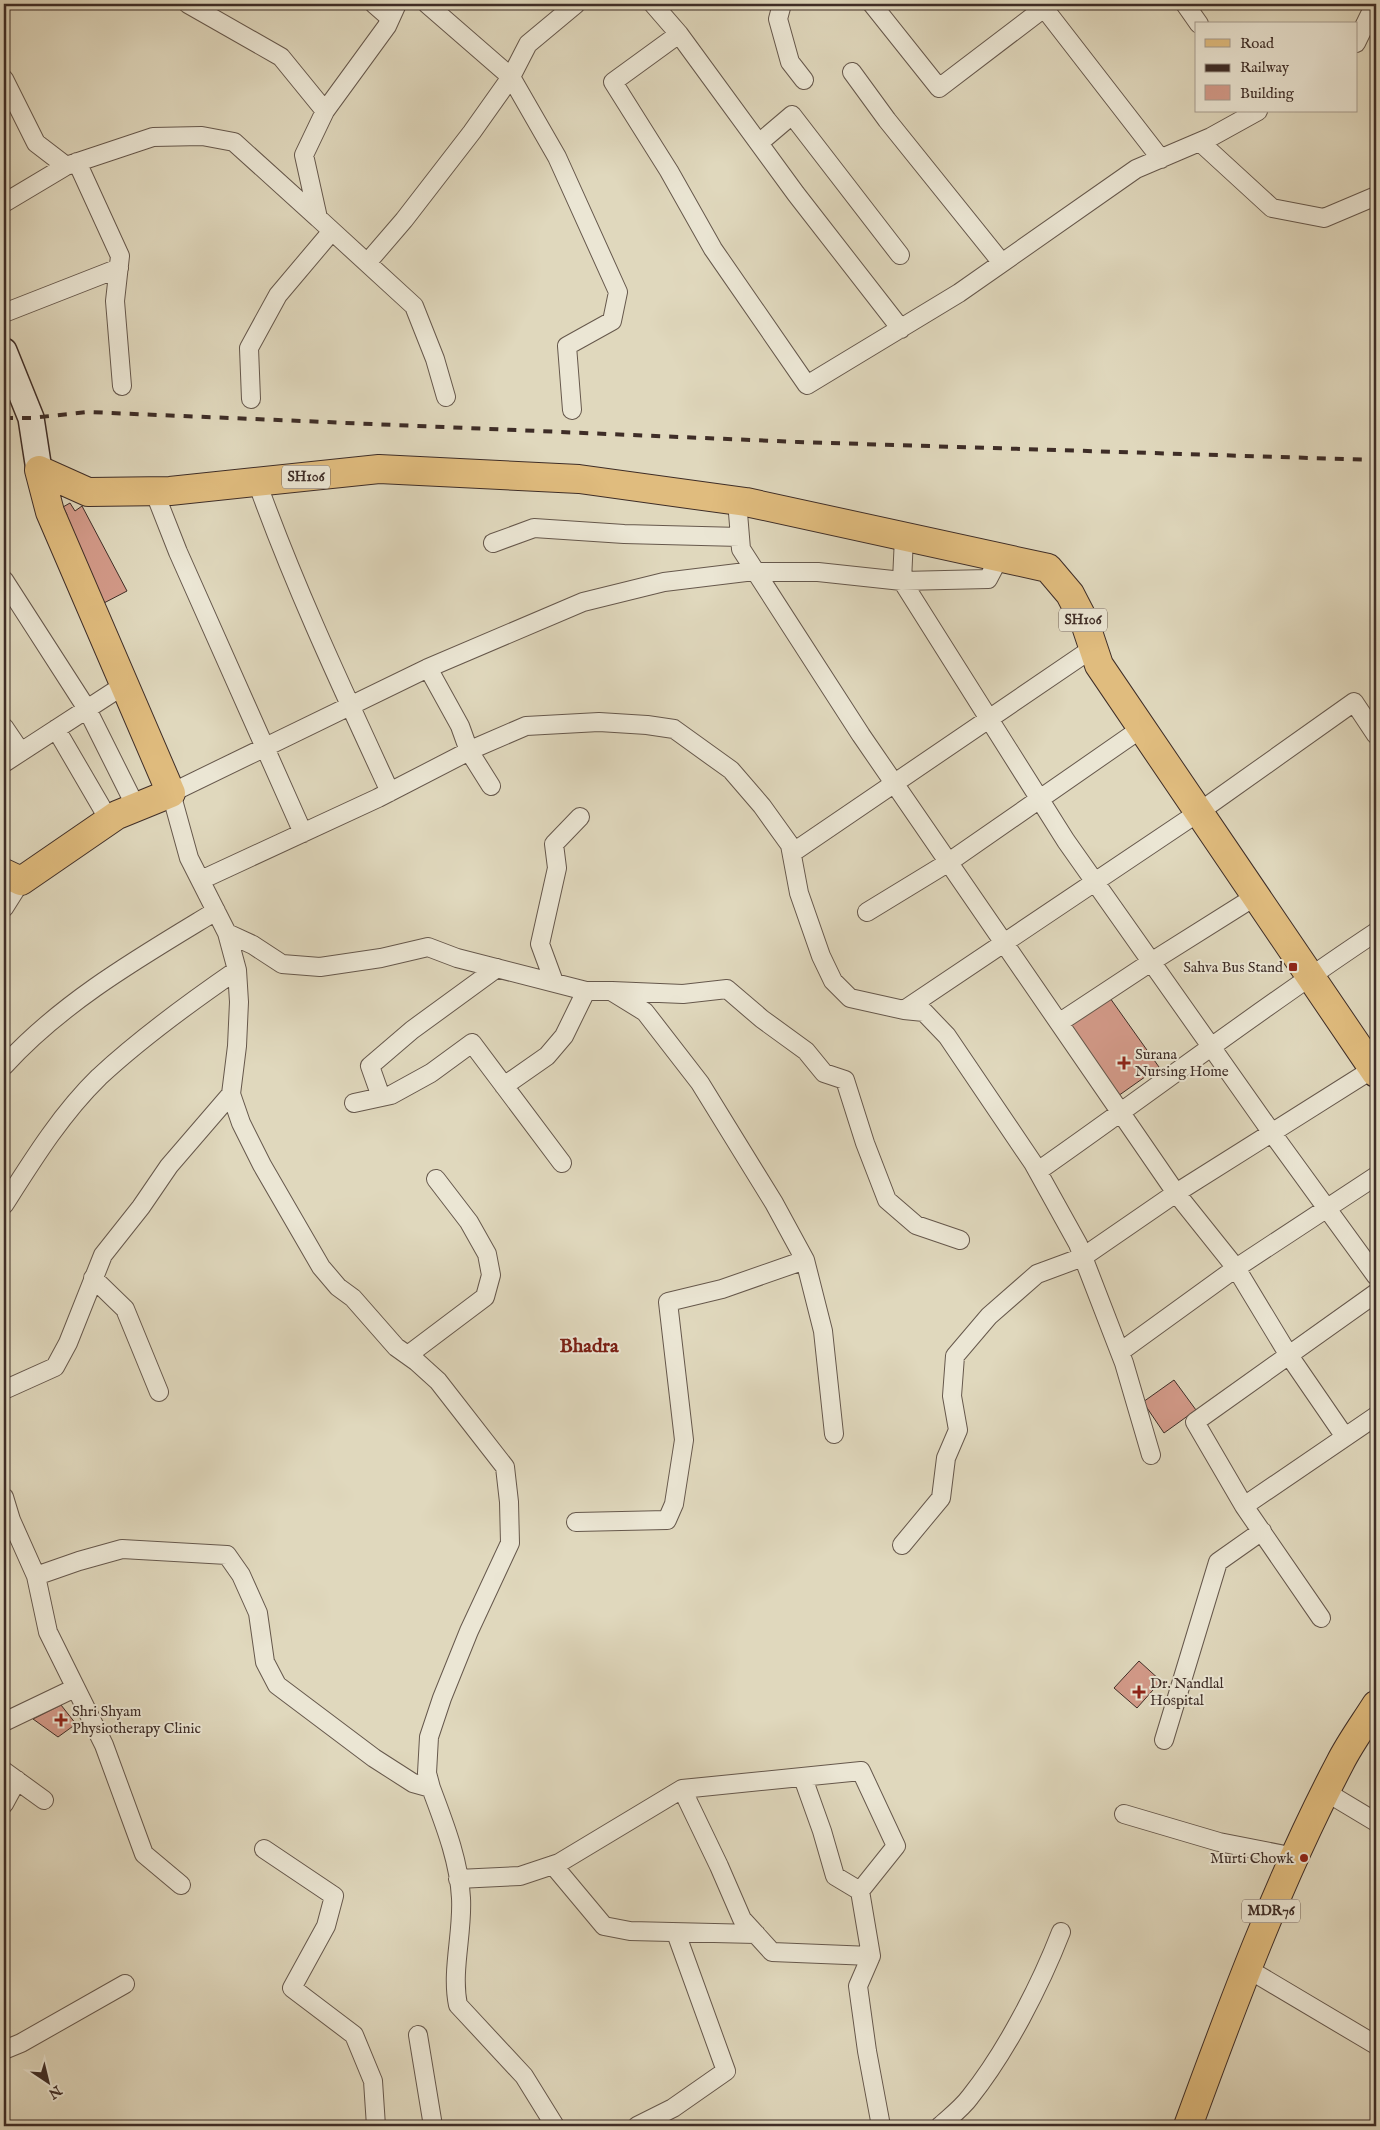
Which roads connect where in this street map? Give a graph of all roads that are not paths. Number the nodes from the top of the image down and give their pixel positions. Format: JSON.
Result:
{"nodes":[{"id":1,"x":188,"y":4,"type":"edge"},
{"id":2,"x":374,"y":4,"type":"edge"},
{"id":3,"x":427,"y":4,"type":"edge"},
{"id":4,"x":576,"y":4,"type":"edge"},
{"id":5,"x":653,"y":4,"type":"edge"},
{"id":6,"x":782,"y":4,"type":"edge"},
{"id":7,"x":872,"y":4,"type":"edge"},
{"id":8,"x":1185,"y":4,"type":"edge"},
{"id":9,"x":1376,"y":4,"type":"edge"},
{"id":10,"x":1033,"y":8,"type":"edge"},
{"id":11,"x":394,"y":11,"type":"edge"},
{"id":12,"x":1198,"y":22,"type":"edge"},
{"id":13,"x":679,"y":34,"type":"junction"},
{"id":14,"x":1358,"y":39,"type":"edge"},
{"id":15,"x":852,"y":72,"type":"dead end"},
{"id":16,"x":511,"y":77,"type":"junction"},
{"id":17,"x":4,"y":79,"type":"edge"},
{"id":18,"x":804,"y":80,"type":"dead end"},
{"id":19,"x":325,"y":111,"type":"junction"},
{"id":20,"x":1256,"y":112,"type":"edge"},
{"id":21,"x":759,"y":142,"type":"junction"},
{"id":22,"x":1200,"y":142,"type":"junction"},
{"id":23,"x":1161,"y":159,"type":"junction"},
{"id":24,"x":72,"y":164,"type":"junction"},
{"id":25,"x":1376,"y":196,"type":"edge"},
{"id":26,"x":4,"y":203,"type":"edge"},
{"id":27,"x":318,"y":218,"type":"junction"},
{"id":28,"x":332,"y":231,"type":"junction"},
{"id":29,"x":900,"y":255,"type":"dead end"},
{"id":30,"x":367,"y":263,"type":"junction"},
{"id":31,"x":1002,"y":263,"type":"junction"},
{"id":32,"x":119,"y":268,"type":"junction"},
{"id":33,"x":4,"y":313,"type":"edge"},
{"id":34,"x":901,"y":329,"type":"junction"},
{"id":35,"x":4,"y":352,"type":"edge"},
{"id":36,"x":122,"y":386,"type":"dead end"},
{"id":37,"x":446,"y":397,"type":"dead end"},
{"id":38,"x":250,"y":399,"type":"dead end"},
{"id":39,"x":572,"y":410,"type":"dead end"},
{"id":40,"x":39,"y":470,"type":"junction"},
{"id":41,"x":257,"y":482,"type":"junction"},
{"id":42,"x":154,"y":491,"type":"junction"},
{"id":43,"x":737,"y":501,"type":"junction"},
{"id":44,"x":740,"y":537,"type":"junction"},
{"id":45,"x":904,"y":537,"type":"junction"},
{"id":46,"x":493,"y":543,"type":"dead end"},
{"id":47,"x":999,"y":558,"type":"junction"},
{"id":48,"x":757,"y":573,"type":"junction"},
{"id":49,"x":4,"y":580,"type":"edge"},
{"id":50,"x":902,"y":581,"type":"junction"},
{"id":51,"x":1093,"y":648,"type":"junction"},
{"id":52,"x":428,"y":668,"type":"junction"},
{"id":53,"x":124,"y":685,"type":"junction"},
{"id":54,"x":350,"y":705,"type":"junction"},
{"id":55,"x":86,"y":709,"type":"junction"},
{"id":56,"x":989,"y":719,"type":"junction"},
{"id":57,"x":4,"y":727,"type":"edge"},
{"id":58,"x":1142,"y":728,"type":"junction"},
{"id":59,"x":56,"y":729,"type":"junction"},
{"id":60,"x":1376,"y":735,"type":"edge"},
{"id":61,"x":264,"y":747,"type":"junction"},
{"id":62,"x":469,"y":751,"type":"junction"},
{"id":63,"x":21,"y":752,"type":"junction"},
{"id":64,"x":4,"y":763,"type":"edge"},
{"id":65,"x":895,"y":783,"type":"junction"},
{"id":66,"x":491,"y":786,"type":"dead end"},
{"id":67,"x":390,"y":792,"type":"junction"},
{"id":68,"x":171,"y":793,"type":"junction"},
{"id":69,"x":1040,"y":800,"type":"junction"},
{"id":70,"x":136,"y":807,"type":"junction"},
{"id":71,"x":1199,"y":812,"type":"junction"},
{"id":72,"x":580,"y":817,"type":"dead end"},
{"id":73,"x":108,"y":820,"type":"junction"},
{"id":74,"x":303,"y":833,"type":"junction"},
{"id":75,"x":792,"y":852,"type":"junction"},
{"id":76,"x":949,"y":862,"type":"junction"},
{"id":77,"x":12,"y":877,"type":"edge"},
{"id":78,"x":201,"y":880,"type":"junction"},
{"id":79,"x":1095,"y":882,"type":"junction"},
{"id":80,"x":1256,"y":896,"type":"junction"},
{"id":81,"x":4,"y":908,"type":"edge"},
{"id":82,"x":216,"y":911,"type":"junction"},
{"id":83,"x":867,"y":912,"type":"dead end"},
{"id":84,"x":1376,"y":932,"type":"edge"},
{"id":85,"x":227,"y":933,"type":"junction"},
{"id":86,"x":1005,"y":942,"type":"junction"},
{"id":87,"x":1151,"y":962,"type":"junction"},
{"id":88,"x":497,"y":968,"type":"junction"},
{"id":89,"x":237,"y":970,"type":"junction"},
{"id":90,"x":1310,"y":975,"type":"junction"},
{"id":91,"x":554,"y":982,"type":"junction"},
{"id":92,"x":586,"y":991,"type":"junction"},
{"id":93,"x":611,"y":991,"type":"junction"},
{"id":94,"x":904,"y":1010,"type":"junction"},
{"id":95,"x":1060,"y":1022,"type":"junction"},
{"id":96,"x":1212,"y":1048,"type":"junction"},
{"id":97,"x":4,"y":1066,"type":"edge"},
{"id":98,"x":1375,"y":1070,"type":"edge"},
{"id":99,"x":504,"y":1086,"type":"junction"},
{"id":100,"x":231,"y":1094,"type":"junction"},
{"id":101,"x":382,"y":1097,"type":"junction"},
{"id":102,"x":354,"y":1103,"type":"dead end"},
{"id":103,"x":1122,"y":1113,"type":"junction"},
{"id":104,"x":1272,"y":1133,"type":"junction"},
{"id":105,"x":562,"y":1163,"type":"dead end"},
{"id":106,"x":1038,"y":1171,"type":"junction"},
{"id":107,"x":1376,"y":1176,"type":"edge"},
{"id":108,"x":436,"y":1179,"type":"dead end"},
{"id":109,"x":1176,"y":1194,"type":"junction"},
{"id":110,"x":4,"y":1205,"type":"edge"},
{"id":111,"x":1327,"y":1209,"type":"junction"},
{"id":112,"x":960,"y":1240,"type":"dead end"},
{"id":113,"x":1083,"y":1257,"type":"junction"},
{"id":114,"x":805,"y":1260,"type":"junction"},
{"id":115,"x":1236,"y":1268,"type":"junction"},
{"id":116,"x":1376,"y":1276,"type":"edge"},
{"id":117,"x":93,"y":1278,"type":"junction"},
{"id":118,"x":1376,"y":1292,"type":"edge"},
{"id":119,"x":1120,"y":1352,"type":"junction"},
{"id":120,"x":1288,"y":1354,"type":"junction"},
{"id":121,"x":408,"y":1356,"type":"junction"},
{"id":122,"x":4,"y":1390,"type":"edge"},
{"id":123,"x":159,"y":1392,"type":"dead end"},
{"id":124,"x":1376,"y":1416,"type":"edge"},
{"id":125,"x":834,"y":1434,"type":"dead end"},
{"id":126,"x":1345,"y":1437,"type":"junction"},
{"id":127,"x":1151,"y":1456,"type":"dead end"},
{"id":128,"x":4,"y":1497,"type":"edge"},
{"id":129,"x":1244,"y":1506,"type":"junction"},
{"id":130,"x":576,"y":1522,"type":"dead end"},
{"id":131,"x":1262,"y":1531,"type":"junction"},
{"id":132,"x":902,"y":1545,"type":"dead end"},
{"id":133,"x":36,"y":1576,"type":"junction"},
{"id":134,"x":1321,"y":1618,"type":"dead end"},
{"id":135,"x":75,"y":1688,"type":"junction"},
{"id":136,"x":1376,"y":1705,"type":"edge"},
{"id":137,"x":4,"y":1722,"type":"edge"},
{"id":138,"x":1164,"y":1740,"type":"dead end"},
{"id":139,"x":10,"y":1776,"type":"edge"},
{"id":140,"x":803,"y":1778,"type":"junction"},
{"id":141,"x":431,"y":1788,"type":"junction"},
{"id":142,"x":682,"y":1789,"type":"junction"},
{"id":143,"x":1326,"y":1792,"type":"junction"},
{"id":144,"x":44,"y":1800,"type":"dead end"},
{"id":145,"x":4,"y":1804,"type":"edge"},
{"id":146,"x":1124,"y":1814,"type":"dead end"},
{"id":147,"x":1376,"y":1822,"type":"edge"},
{"id":148,"x":264,"y":1849,"type":"dead end"},
{"id":149,"x":1295,"y":1857,"type":"junction"},
{"id":150,"x":553,"y":1865,"type":"junction"},
{"id":151,"x":458,"y":1879,"type":"junction"},
{"id":152,"x":181,"y":1885,"type":"dead end"},
{"id":153,"x":860,"y":1891,"type":"junction"},
{"id":154,"x":1061,"y":1932,"type":"dead end"},
{"id":155,"x":676,"y":1933,"type":"junction"},
{"id":156,"x":756,"y":1934,"type":"junction"},
{"id":157,"x":871,"y":1956,"type":"junction"},
{"id":158,"x":1248,"y":1969,"type":"junction"},
{"id":159,"x":125,"y":1984,"type":"dead end"},
{"id":160,"x":418,"y":2035,"type":"dead end"},
{"id":161,"x":1376,"y":2045,"type":"edge"},
{"id":162,"x":4,"y":2050,"type":"edge"},
{"id":163,"x":376,"y":2126,"type":"edge"},
{"id":164,"x":433,"y":2126,"type":"edge"},
{"id":165,"x":555,"y":2126,"type":"edge"},
{"id":166,"x":637,"y":2126,"type":"edge"},
{"id":167,"x":881,"y":2126,"type":"edge"},
{"id":168,"x":940,"y":2126,"type":"edge"},
{"id":169,"x":1188,"y":2126,"type":"edge"}],
"edges":[{"from":1,"to":19,"type":"street"},
{"from":2,"to":11,"type":"street"},
{"from":3,"to":16,"type":"street"},
{"from":4,"to":16,"type":"street"},
{"from":5,"to":13,"type":"street"},
{"from":6,"to":18,"type":"street"},
{"from":7,"to":10,"type":"street"},
{"from":8,"to":12,"type":"street"},
{"from":9,"to":14,"type":"street"},
{"from":10,"to":23,"type":"street"},
{"from":11,"to":19,"type":"street"},
{"from":13,"to":21,"type":"street"},
{"from":13,"to":34,"type":"street"},
{"from":15,"to":31,"type":"street"},
{"from":16,"to":30,"type":"street"},
{"from":16,"to":39,"type":"street"},
{"from":17,"to":24,"type":"street"},
{"from":19,"to":27,"type":"street"},
{"from":20,"to":22,"type":"street"},
{"from":21,"to":29,"type":"street"},
{"from":21,"to":34,"type":"street"},
{"from":22,"to":23,"type":"street"},
{"from":22,"to":25,"type":"street"},
{"from":23,"to":31,"type":"street"},
{"from":24,"to":26,"type":"street"},
{"from":24,"to":27,"type":"street"},
{"from":24,"to":32,"type":"street"},
{"from":27,"to":28,"type":"street"},
{"from":28,"to":30,"type":"street"},
{"from":28,"to":38,"type":"street"},
{"from":30,"to":37,"type":"street"},
{"from":31,"to":34,"type":"street"},
{"from":32,"to":33,"type":"street"},
{"from":32,"to":36,"type":"street"},
{"from":35,"to":40,"type":"main road"},
{"from":40,"to":42,"type":"main road","number":"SH106"},
{"from":40,"to":53,"type":"main road"},
{"from":41,"to":42,"type":"main road","number":"SH106"},
{"from":41,"to":43,"type":"main road","number":"SH106"},
{"from":41,"to":54,"type":"street"},
{"from":42,"to":61,"type":"street"},
{"from":43,"to":44,"type":"street"},
{"from":43,"to":45,"type":"main road","number":"SH106"},
{"from":44,"to":46,"type":"street"},
{"from":44,"to":48,"type":"street"},
{"from":45,"to":47,"type":"main road","number":"SH106"},
{"from":45,"to":50,"type":"street"},
{"from":47,"to":50,"type":"street"},
{"from":47,"to":51,"type":"main road","number":"SH106"},
{"from":48,"to":50,"type":"street"},
{"from":48,"to":52,"type":"street"},
{"from":48,"to":65,"type":"street"},
{"from":49,"to":55,"type":"street"},
{"from":50,"to":56,"type":"street"},
{"from":51,"to":56,"type":"street"},
{"from":51,"to":58,"type":"main road","number":"SH106"},
{"from":52,"to":54,"type":"street"},
{"from":52,"to":62,"type":"street"},
{"from":53,"to":55,"type":"street"},
{"from":53,"to":68,"type":"main road"},
{"from":54,"to":61,"type":"street"},
{"from":54,"to":67,"type":"street"},
{"from":55,"to":59,"type":"street"},
{"from":55,"to":70,"type":"street"},
{"from":56,"to":65,"type":"street"},
{"from":56,"to":69,"type":"street"},
{"from":57,"to":63,"type":"street"},
{"from":58,"to":69,"type":"street"},
{"from":58,"to":71,"type":"main road","number":"SH106"},
{"from":59,"to":63,"type":"street"},
{"from":59,"to":73,"type":"street"},
{"from":60,"to":71,"type":"street"},
{"from":61,"to":68,"type":"street"},
{"from":61,"to":74,"type":"street"},
{"from":62,"to":66,"type":"street"},
{"from":62,"to":67,"type":"street"},
{"from":62,"to":75,"type":"street"},
{"from":63,"to":64,"type":"street"},
{"from":65,"to":75,"type":"street"},
{"from":65,"to":76,"type":"street"},
{"from":67,"to":74,"type":"street"},
{"from":68,"to":70,"type":"main road"},
{"from":68,"to":78,"type":"street"},
{"from":69,"to":76,"type":"street"},
{"from":69,"to":79,"type":"street"},
{"from":70,"to":73,"type":"main road"},
{"from":71,"to":79,"type":"street"},
{"from":71,"to":80,"type":"main road","number":"SH106"},
{"from":72,"to":91,"type":"street"},
{"from":73,"to":77,"type":"main road"},
{"from":74,"to":78,"type":"street"},
{"from":75,"to":94,"type":"street"},
{"from":76,"to":83,"type":"street"},
{"from":76,"to":86,"type":"street"},
{"from":77,"to":81,"type":"street"},
{"from":78,"to":82,"type":"street"},
{"from":79,"to":86,"type":"street"},
{"from":79,"to":87,"type":"street"},
{"from":80,"to":87,"type":"street"},
{"from":80,"to":90,"type":"main road","number":"SH106"},
{"from":82,"to":85,"type":"street"},
{"from":82,"to":97,"type":"street"},
{"from":84,"to":90,"type":"street"},
{"from":85,"to":88,"type":"street"},
{"from":85,"to":89,"type":"street"},
{"from":86,"to":94,"type":"street"},
{"from":86,"to":95,"type":"street"},
{"from":87,"to":95,"type":"street"},
{"from":87,"to":96,"type":"street"},
{"from":88,"to":91,"type":"street"},
{"from":88,"to":101,"type":"street"},
{"from":89,"to":100,"type":"street"},
{"from":89,"to":110,"type":"street"},
{"from":90,"to":96,"type":"street"},
{"from":90,"to":98,"type":"main road","number":"SH106"},
{"from":91,"to":92,"type":"street"},
{"from":92,"to":93,"type":"street"},
{"from":92,"to":99,"type":"street"},
{"from":93,"to":112,"type":"street"},
{"from":93,"to":114,"type":"street"},
{"from":94,"to":106,"type":"street"},
{"from":95,"to":103,"type":"street"},
{"from":96,"to":103,"type":"street"},
{"from":96,"to":104,"type":"street"},
{"from":98,"to":104,"type":"street"},
{"from":99,"to":101,"type":"street"},
{"from":99,"to":105,"type":"street"},
{"from":100,"to":117,"type":"street"},
{"from":100,"to":121,"type":"street"},
{"from":101,"to":102,"type":"street"},
{"from":103,"to":106,"type":"street"},
{"from":103,"to":109,"type":"street"},
{"from":104,"to":109,"type":"street"},
{"from":104,"to":111,"type":"street"},
{"from":106,"to":113,"type":"street"},
{"from":107,"to":111,"type":"street"},
{"from":108,"to":121,"type":"street"},
{"from":109,"to":113,"type":"street"},
{"from":109,"to":115,"type":"street"},
{"from":111,"to":115,"type":"street"},
{"from":111,"to":116,"type":"street"},
{"from":113,"to":119,"type":"street"},
{"from":113,"to":132,"type":"street"},
{"from":114,"to":125,"type":"street"},
{"from":114,"to":130,"type":"street"},
{"from":115,"to":119,"type":"street"},
{"from":115,"to":120,"type":"street"},
{"from":117,"to":122,"type":"street"},
{"from":117,"to":123,"type":"street"},
{"from":118,"to":120,"type":"street"},
{"from":119,"to":127,"type":"street"},
{"from":120,"to":126,"type":"street"},
{"from":120,"to":129,"type":"street"},
{"from":121,"to":141,"type":"street"},
{"from":124,"to":126,"type":"street"},
{"from":126,"to":129,"type":"street"},
{"from":128,"to":133,"type":"street"},
{"from":129,"to":131,"type":"street"},
{"from":131,"to":134,"type":"street"},
{"from":131,"to":138,"type":"street"},
{"from":133,"to":135,"type":"street"},
{"from":133,"to":141,"type":"street"},
{"from":135,"to":137,"type":"street"},
{"from":135,"to":152,"type":"street"},
{"from":136,"to":143,"type":"main road","number":"MDR76"},
{"from":139,"to":144,"type":"street"},
{"from":139,"to":145,"type":"street"},
{"from":140,"to":142,"type":"street"},
{"from":140,"to":153,"type":"street"},
{"from":140,"to":153,"type":"street"},
{"from":141,"to":151,"type":"street"},
{"from":142,"to":150,"type":"street"},
{"from":142,"to":156,"type":"street"},
{"from":143,"to":147,"type":"street"},
{"from":143,"to":149,"type":"main road","number":"MDR76"},
{"from":146,"to":149,"type":"street"},
{"from":148,"to":163,"type":"street"},
{"from":149,"to":158,"type":"main road","number":"MDR76"},
{"from":150,"to":151,"type":"street"},
{"from":150,"to":155,"type":"street"},
{"from":151,"to":165,"type":"street"},
{"from":153,"to":157,"type":"street"},
{"from":154,"to":168,"type":"street"},
{"from":155,"to":156,"type":"street"},
{"from":155,"to":166,"type":"street"},
{"from":156,"to":157,"type":"street"},
{"from":157,"to":167,"type":"street"},
{"from":158,"to":161,"type":"street"},
{"from":158,"to":169,"type":"main road","number":"MDR76"},
{"from":159,"to":162,"type":"street"},
{"from":160,"to":164,"type":"street"}]}
